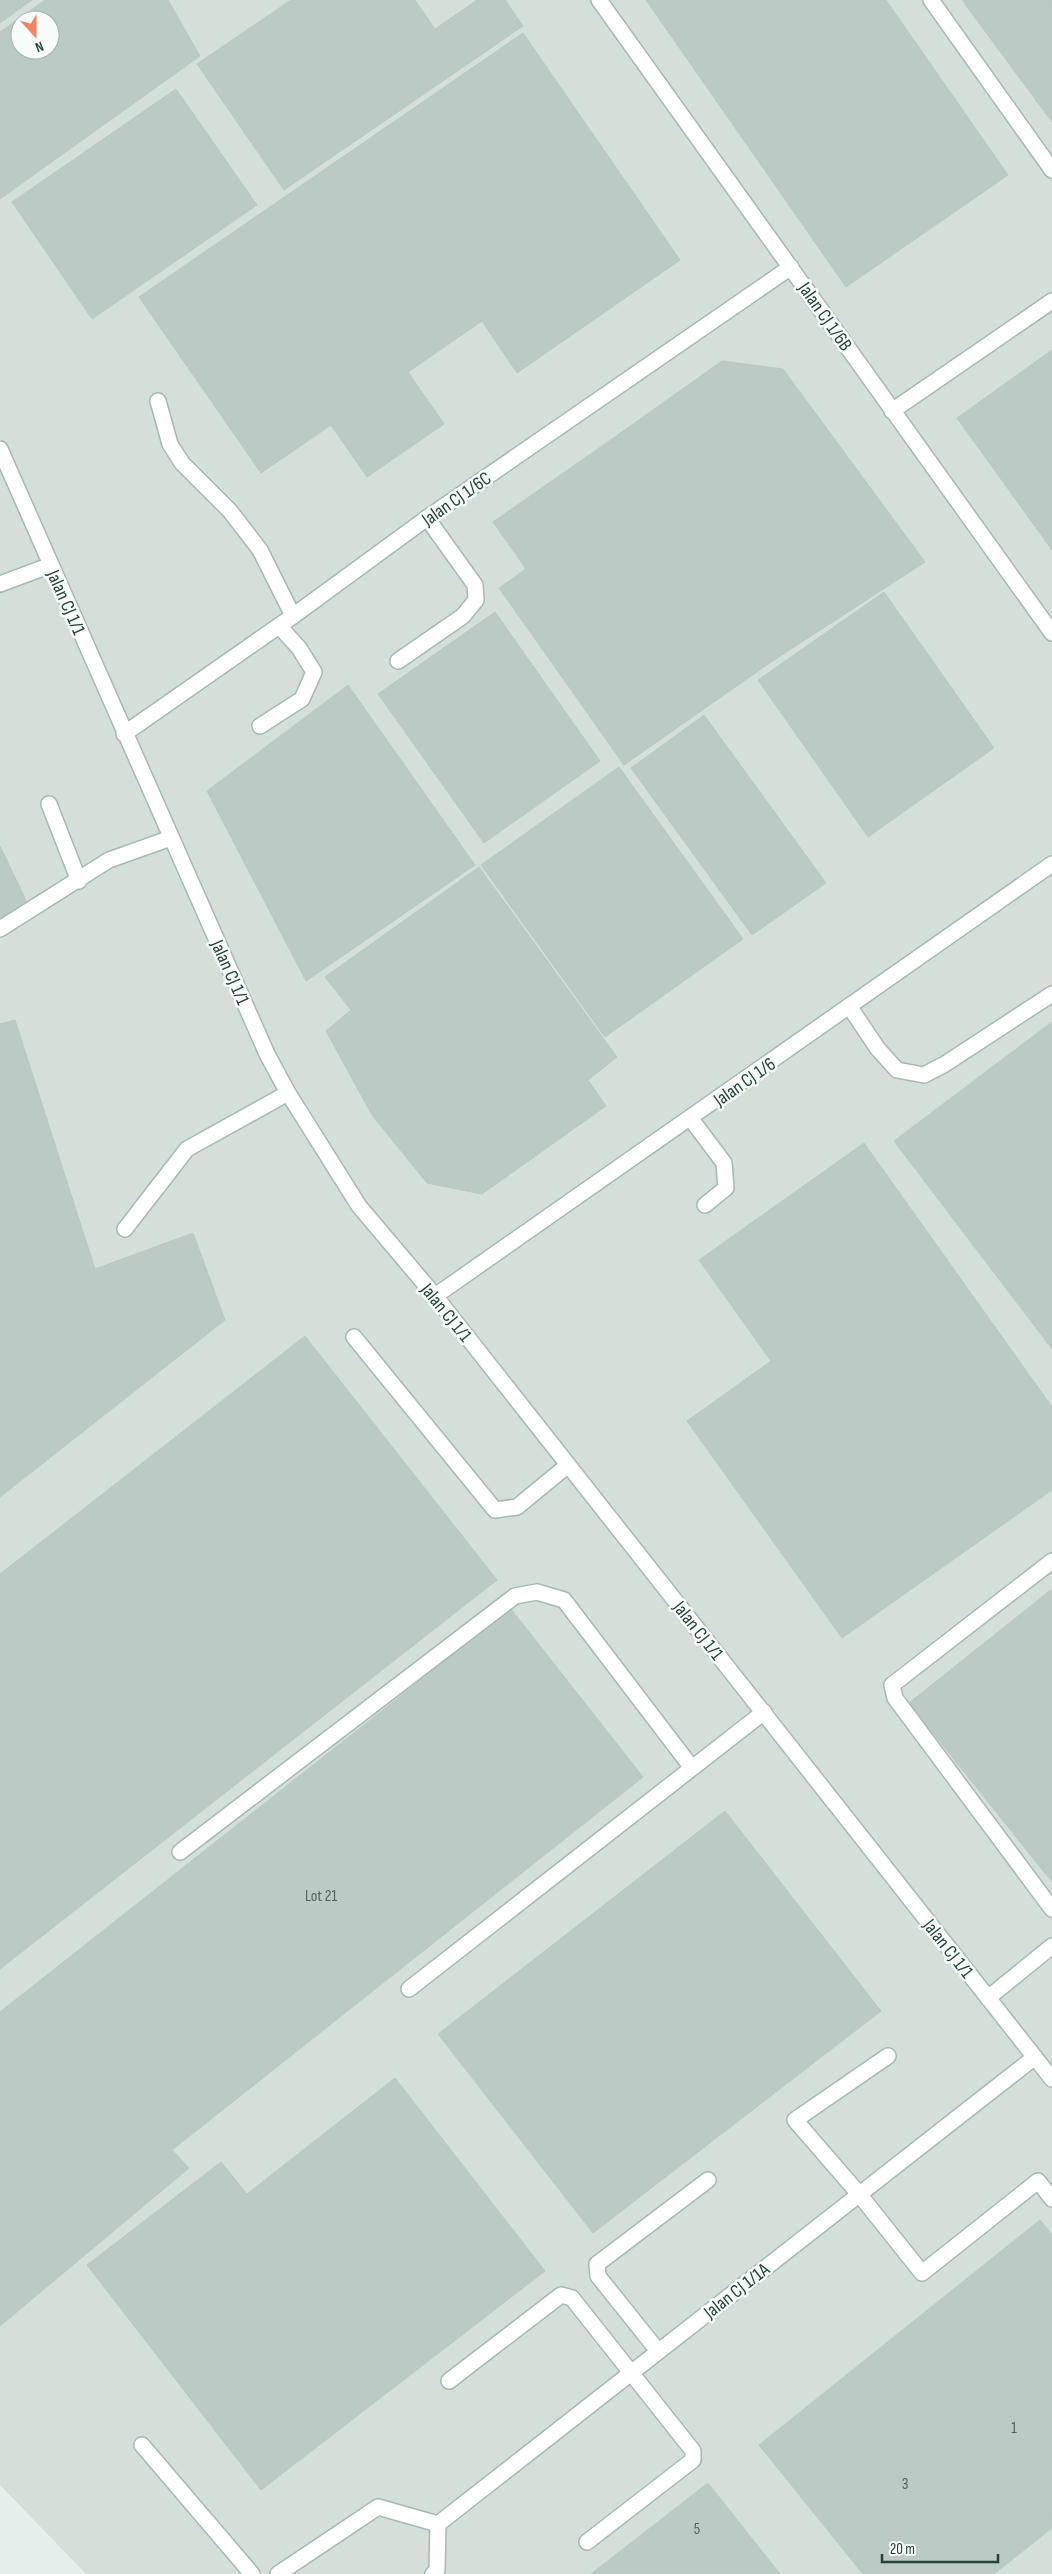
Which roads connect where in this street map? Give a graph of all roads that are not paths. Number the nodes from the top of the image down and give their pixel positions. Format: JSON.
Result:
{"nodes":[{"id":1,"x":599,"y":0,"type":"edge"},
{"id":2,"x":931,"y":0,"type":"edge"},
{"id":3,"x":1052,"y":170,"type":"edge"},
{"id":4,"x":791,"y":267,"type":"junction"},
{"id":5,"x":1052,"y":300,"type":"edge"},
{"id":6,"x":158,"y":401,"type":"dead end"},
{"id":7,"x":892,"y":411,"type":"junction"},
{"id":8,"x":0,"y":449,"type":"edge"},
{"id":9,"x":427,"y":518,"type":"junction"},
{"id":10,"x":50,"y":565,"type":"junction"},
{"id":11,"x":0,"y":584,"type":"edge"},
{"id":12,"x":293,"y":616,"type":"junction"},
{"id":13,"x":279,"y":626,"type":"junction"},
{"id":14,"x":1052,"y":633,"type":"edge"},
{"id":15,"x":398,"y":661,"type":"dead end"},
{"id":16,"x":260,"y":726,"type":"dead end"},
{"id":17,"x":124,"y":734,"type":"junction"},
{"id":18,"x":49,"y":804,"type":"dead end"},
{"id":19,"x":171,"y":838,"type":"junction"},
{"id":20,"x":1052,"y":864,"type":"edge"},
{"id":21,"x":79,"y":881,"type":"junction"},
{"id":22,"x":0,"y":929,"type":"edge"},
{"id":23,"x":1052,"y":994,"type":"edge"},
{"id":24,"x":850,"y":1006,"type":"junction"},
{"id":25,"x":288,"y":1093,"type":"junction"},
{"id":26,"x":691,"y":1119,"type":"junction"},
{"id":27,"x":705,"y":1205,"type":"dead end"},
{"id":28,"x":125,"y":1229,"type":"dead end"},
{"id":29,"x":435,"y":1296,"type":"junction"},
{"id":30,"x":354,"y":1337,"type":"dead end"},
{"id":31,"x":568,"y":1465,"type":"junction"},
{"id":32,"x":1052,"y":1561,"type":"edge"},
{"id":33,"x":764,"y":1712,"type":"junction"},
{"id":34,"x":692,"y":1768,"type":"junction"},
{"id":35,"x":180,"y":1852,"type":"dead end"},
{"id":36,"x":1052,"y":1909,"type":"edge"},
{"id":37,"x":1052,"y":1946,"type":"edge"},
{"id":38,"x":409,"y":1989,"type":"dead end"},
{"id":39,"x":988,"y":1998,"type":"junction"},
{"id":40,"x":888,"y":2056,"type":"dead end"},
{"id":41,"x":1035,"y":2057,"type":"junction"},
{"id":42,"x":1052,"y":2079,"type":"edge"},
{"id":43,"x":708,"y":2180,"type":"dead end"},
{"id":44,"x":859,"y":2194,"type":"junction"},
{"id":45,"x":1052,"y":2199,"type":"edge"},
{"id":46,"x":658,"y":2351,"type":"junction"},
{"id":47,"x":630,"y":2373,"type":"junction"},
{"id":48,"x":449,"y":2381,"type":"dead end"},
{"id":49,"x":142,"y":2445,"type":"dead end"},
{"id":50,"x":438,"y":2524,"type":"junction"},
{"id":51,"x":587,"y":2542,"type":"dead end"},
{"id":52,"x":252,"y":2574,"type":"edge"},
{"id":53,"x":278,"y":2574,"type":"edge"},
{"id":54,"x":433,"y":2574,"type":"edge"}],
"edges":[{"from":1,"to":4,"type":"street","name":"Jalan CJ 1/6B"},
{"from":2,"to":3,"type":"street"},
{"from":4,"to":7,"type":"street","name":"Jalan CJ 1/6B"},
{"from":4,"to":9,"type":"street","name":"Jalan CJ 1/6C"},
{"from":5,"to":7,"type":"street"},
{"from":6,"to":12,"type":"street"},
{"from":7,"to":14,"type":"street","name":"Jalan CJ 1/6B"},
{"from":8,"to":10,"type":"street","name":"Jalan CJ 1/1"},
{"from":9,"to":12,"type":"street","name":"Jalan CJ 1/6C"},
{"from":9,"to":15,"type":"street"},
{"from":10,"to":11,"type":"street"},
{"from":10,"to":17,"type":"street","name":"Jalan CJ 1/1"},
{"from":12,"to":13,"type":"street","name":"Jalan CJ 1/6C"},
{"from":13,"to":16,"type":"street"},
{"from":13,"to":17,"type":"street","name":"Jalan CJ 1/6C"},
{"from":17,"to":19,"type":"street","name":"Jalan CJ 1/1"},
{"from":18,"to":21,"type":"street"},
{"from":19,"to":21,"type":"street"},
{"from":19,"to":25,"type":"street","name":"Jalan CJ 1/1"},
{"from":20,"to":24,"type":"street","name":"Jalan CJ 1/6"},
{"from":21,"to":22,"type":"street"},
{"from":23,"to":24,"type":"street"},
{"from":24,"to":26,"type":"street","name":"Jalan CJ 1/6"},
{"from":25,"to":28,"type":"street"},
{"from":25,"to":29,"type":"street","name":"Jalan CJ 1/1"},
{"from":26,"to":27,"type":"street"},
{"from":26,"to":29,"type":"street","name":"Jalan CJ 1/6"},
{"from":29,"to":31,"type":"street","name":"Jalan CJ 1/1"},
{"from":30,"to":31,"type":"street"},
{"from":31,"to":33,"type":"street","name":"Jalan CJ 1/1"},
{"from":32,"to":36,"type":"street"},
{"from":33,"to":34,"type":"street"},
{"from":33,"to":39,"type":"street","name":"Jalan CJ 1/1"},
{"from":34,"to":35,"type":"street"},
{"from":34,"to":38,"type":"street"},
{"from":37,"to":39,"type":"street"},
{"from":39,"to":41,"type":"street","name":"Jalan CJ 1/1"},
{"from":40,"to":44,"type":"street"},
{"from":41,"to":42,"type":"street","name":"Jalan CJ 1/1"},
{"from":41,"to":44,"type":"street","name":"Jalan CJ 1/1A"},
{"from":43,"to":46,"type":"street"},
{"from":44,"to":45,"type":"street"},
{"from":44,"to":46,"type":"street","name":"Jalan CJ 1/1A"},
{"from":46,"to":47,"type":"street","name":"Jalan CJ 1/1A"},
{"from":47,"to":48,"type":"street"},
{"from":47,"to":50,"type":"street","name":"Jalan CJ 1/1A"},
{"from":47,"to":51,"type":"street"},
{"from":49,"to":52,"type":"street"},
{"from":50,"to":53,"type":"street"},
{"from":50,"to":54,"type":"street"}]}
